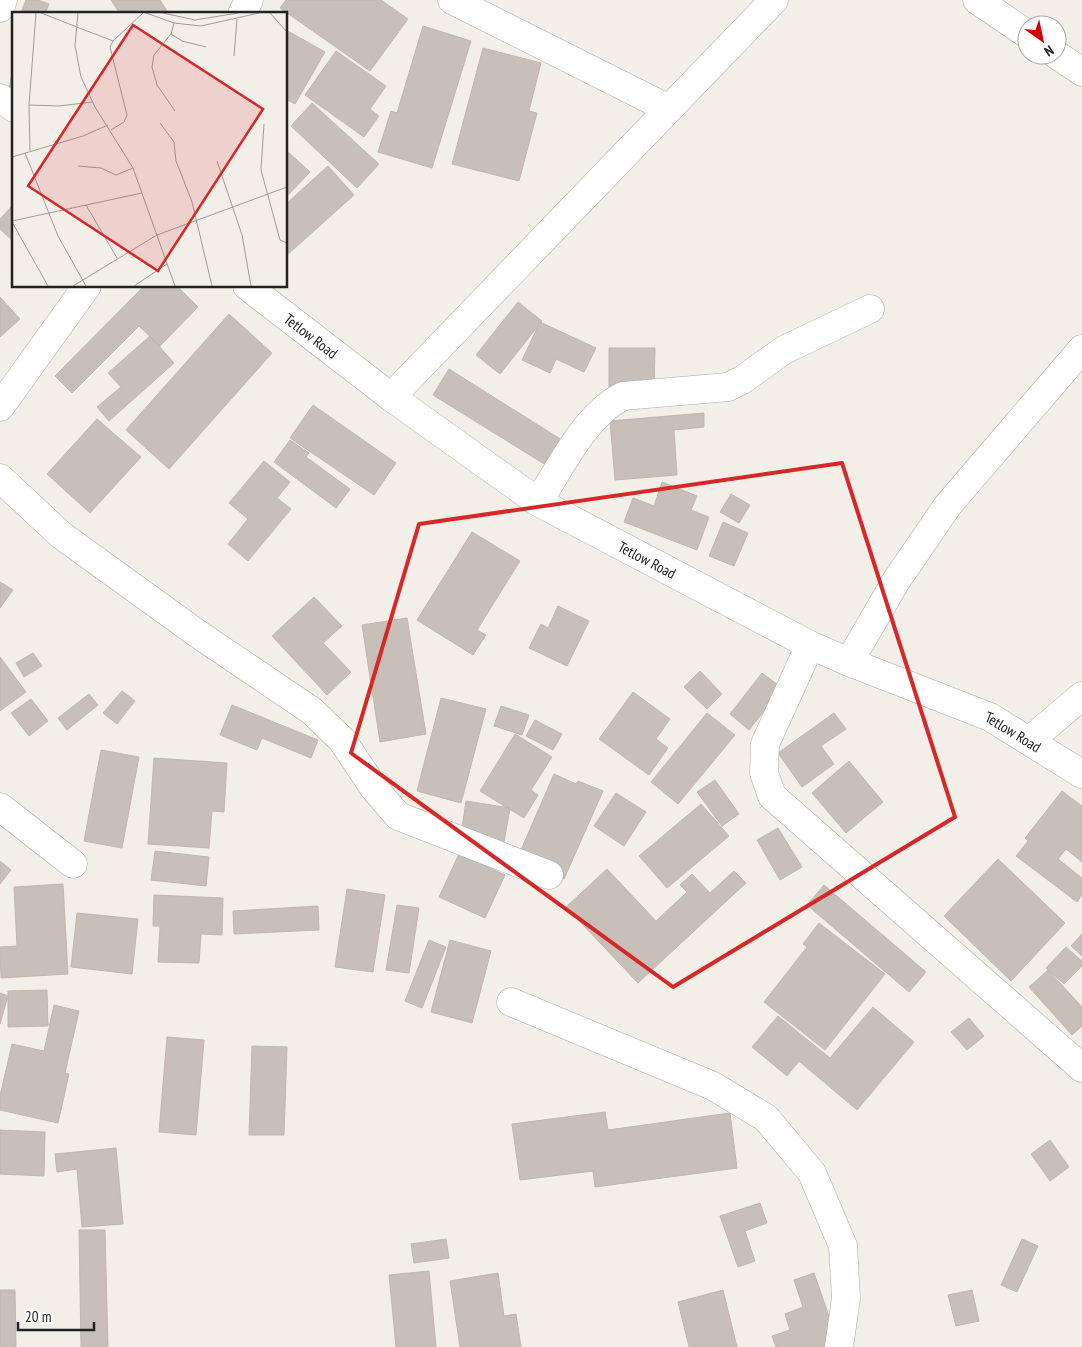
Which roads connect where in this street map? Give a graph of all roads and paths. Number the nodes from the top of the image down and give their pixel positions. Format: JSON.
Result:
{"nodes":[{"id":1,"x":3,"y":0,"type":"edge"},
{"id":2,"x":249,"y":0,"type":"edge"},
{"id":3,"x":452,"y":0,"type":"edge"},
{"id":4,"x":774,"y":0,"type":"edge"},
{"id":5,"x":977,"y":0,"type":"edge"},
{"id":6,"x":0,"y":8,"type":"edge"},
{"id":7,"x":243,"y":12,"type":"edge"},
{"id":8,"x":1017,"y":27,"type":"edge"},
{"id":9,"x":1067,"y":62,"type":"edge"},
{"id":10,"x":1082,"y":72,"type":"edge"},
{"id":11,"x":0,"y":98,"type":"edge"},
{"id":12,"x":12,"y":107,"type":"edge"},
{"id":13,"x":669,"y":109,"type":"junction"},
{"id":14,"x":86,"y":288,"type":"edge"},
{"id":15,"x":250,"y":288,"type":"edge"},
{"id":16,"x":870,"y":309,"type":"dead end"},
{"id":17,"x":1082,"y":349,"type":"edge"},
{"id":18,"x":391,"y":397,"type":"junction"},
{"id":19,"x":0,"y":407,"type":"edge"},
{"id":20,"x":0,"y":478,"type":"edge"},
{"id":21,"x":538,"y":502,"type":"junction"},
{"id":22,"x":810,"y":645,"type":"junction"},
{"id":23,"x":849,"y":662,"type":"junction"},
{"id":24,"x":1082,"y":696,"type":"edge"},
{"id":25,"x":1030,"y":740,"type":"junction"},
{"id":26,"x":1082,"y":774,"type":"edge"},
{"id":27,"x":0,"y":807,"type":"edge"},
{"id":28,"x":73,"y":864,"type":"dead end"},
{"id":29,"x":549,"y":876,"type":"dead end"},
{"id":30,"x":511,"y":1002,"type":"dead end"},
{"id":31,"x":1082,"y":1068,"type":"edge"},
{"id":32,"x":839,"y":1347,"type":"edge"}],
"edges":[{"from":1,"to":6,"type":"street"},
{"from":2,"to":7,"type":"street"},
{"from":3,"to":13,"type":"street"},
{"from":4,"to":13,"type":"street"},
{"from":5,"to":8,"type":"street"},
{"from":9,"to":10,"type":"street"},
{"from":11,"to":12,"type":"street"},
{"from":13,"to":18,"type":"street"},
{"from":14,"to":19,"type":"street"},
{"from":15,"to":18,"type":"street","name":"Tetlow Road"},
{"from":16,"to":21,"type":"street"},
{"from":17,"to":23,"type":"street"},
{"from":18,"to":21,"type":"street","name":"Tetlow Road"},
{"from":20,"to":29,"type":"street"},
{"from":21,"to":22,"type":"street","name":"Tetlow Road"},
{"from":22,"to":23,"type":"street","name":"Tetlow Road"},
{"from":22,"to":31,"type":"street"},
{"from":23,"to":25,"type":"street","name":"Tetlow Road"},
{"from":24,"to":25,"type":"street"},
{"from":25,"to":26,"type":"street","name":"Tetlow Road"},
{"from":27,"to":28,"type":"street"},
{"from":30,"to":32,"type":"street"}]}
